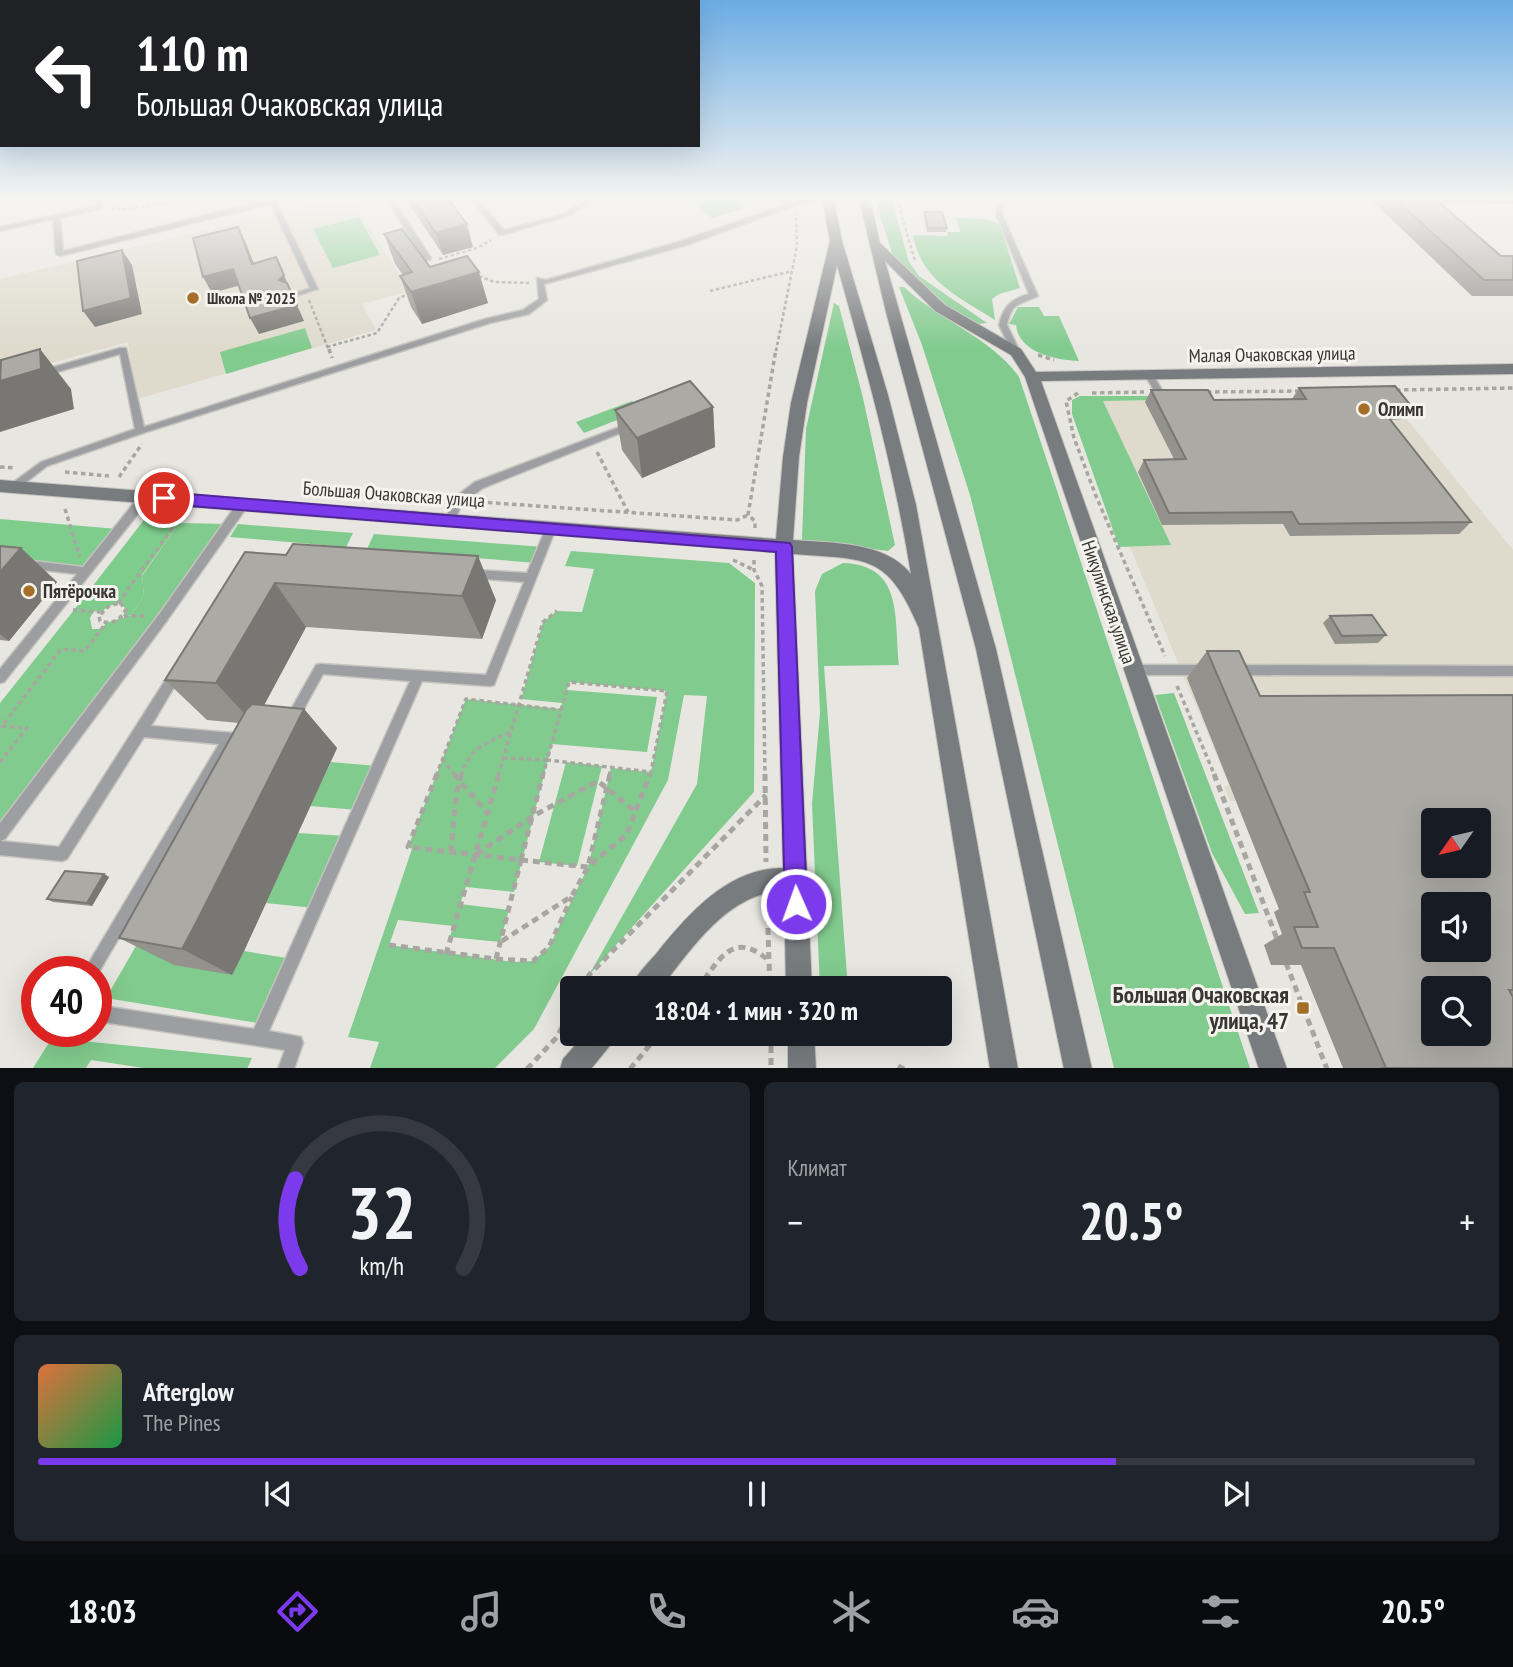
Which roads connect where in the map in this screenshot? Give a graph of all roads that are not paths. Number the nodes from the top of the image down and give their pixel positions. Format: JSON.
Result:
{"nodes":[{"id":1,"x":59,"y":249,"type":"edge"},
{"id":2,"x":80,"y":249,"type":"edge"},
{"id":3,"x":295,"y":249,"type":"edge"},
{"id":4,"x":421,"y":249,"type":"edge"},
{"id":5,"x":664,"y":249,"type":"edge"},
{"id":6,"x":834,"y":249,"type":"edge"},
{"id":7,"x":838,"y":249,"type":"edge"},
{"id":8,"x":876,"y":249,"type":"edge"},
{"id":9,"x":880,"y":249,"type":"edge"},
{"id":10,"x":1014,"y":249,"type":"edge"},
{"id":11,"x":427,"y":258,"type":"edge"},
{"id":12,"x":293,"y":295,"type":"edge"},
{"id":13,"x":1016,"y":352,"type":"junction"},
{"id":14,"x":1513,"y":369,"type":"edge"},
{"id":15,"x":1149,"y":375,"type":"junction"},
{"id":16,"x":36,"y":376,"type":"edge"},
{"id":17,"x":1032,"y":377,"type":"junction"},
{"id":18,"x":1163,"y":397,"type":"edge"},
{"id":19,"x":643,"y":421,"type":"edge"},
{"id":20,"x":140,"y":431,"type":"junction"},
{"id":21,"x":6,"y":487,"type":"edge"},
{"id":22,"x":145,"y":497,"type":"junction"},
{"id":23,"x":243,"y":504,"type":"junction"},
{"id":24,"x":450,"y":520,"type":"junction"},
{"id":25,"x":551,"y":528,"type":"junction"},
{"id":26,"x":784,"y":547,"type":"junction"},
{"id":27,"x":0,"y":561,"type":"edge"},
{"id":28,"x":83,"y":570,"type":"junction"},
{"id":29,"x":463,"y":573,"type":"edge"},
{"id":30,"x":530,"y":578,"type":"junction"},
{"id":31,"x":931,"y":639,"type":"junction"},
{"id":32,"x":181,"y":666,"type":"edge"},
{"id":33,"x":1132,"y":670,"type":"junction"},
{"id":34,"x":1513,"y":671,"type":"edge"},
{"id":35,"x":418,"y":676,"type":"junction"},
{"id":36,"x":0,"y":678,"type":"edge"},
{"id":37,"x":286,"y":730,"type":"edge"},
{"id":38,"x":141,"y":731,"type":"junction"},
{"id":39,"x":229,"y":739,"type":"junction"},
{"id":40,"x":254,"y":741,"type":"edge"},
{"id":41,"x":0,"y":834,"type":"edge"},
{"id":42,"x":0,"y":848,"type":"edge"},
{"id":43,"x":795,"y":879,"type":"junction"},
{"id":44,"x":101,"y":956,"type":"edge"},
{"id":45,"x":654,"y":976,"type":"edge"},
{"id":46,"x":799,"y":976,"type":"edge"},
{"id":47,"x":112,"y":1015,"type":"edge"},
{"id":48,"x":258,"y":1038,"type":"junction"},
{"id":49,"x":593,"y":1046,"type":"edge"},
{"id":50,"x":801,"y":1046,"type":"edge"},
{"id":51,"x":286,"y":1068,"type":"edge"},
{"id":52,"x":574,"y":1068,"type":"edge"},
{"id":53,"x":802,"y":1068,"type":"edge"},
{"id":54,"x":1004,"y":1068,"type":"edge"},
{"id":55,"x":1078,"y":1068,"type":"edge"},
{"id":56,"x":1272,"y":1068,"type":"edge"}],
"edges":[{"from":1,"to":2,"type":"lane"},
{"from":3,"to":12,"type":"lane"},
{"from":4,"to":11,"type":"lane"},
{"from":5,"to":20,"type":"lane"},
{"from":6,"to":26,"type":"street"},
{"from":7,"to":31,"type":"street"},
{"from":8,"to":55,"type":"street"},
{"from":9,"to":13,"type":"street","name":"Никулинская улица"},
{"from":10,"to":13,"type":"lane"},
{"from":13,"to":17,"type":"street","name":"Никулинская улица"},
{"from":14,"to":15,"type":"street","name":"Малая Очаковская улица"},
{"from":15,"to":17,"type":"street","name":"Малая Очаковская улица"},
{"from":15,"to":18,"type":"lane"},
{"from":16,"to":20,"type":"lane"},
{"from":17,"to":33,"type":"street","name":"Никулинская улица"},
{"from":19,"to":24,"type":"lane"},
{"from":20,"to":21,"type":"lane"},
{"from":21,"to":22,"type":"street","name":"Большая Очаковская улица"},
{"from":22,"to":23,"type":"street","name":"Большая Очаковская улица"},
{"from":22,"to":28,"type":"lane"},
{"from":23,"to":24,"type":"street","name":"Большая Очаковская улица"},
{"from":23,"to":41,"type":"lane"},
{"from":24,"to":25,"type":"street","name":"Большая Очаковская улица"},
{"from":25,"to":26,"type":"street","name":"Большая Очаковская улица"},
{"from":25,"to":30,"type":"lane"},
{"from":26,"to":31,"type":"street","name":"Большая Очаковская улица"},
{"from":26,"to":43,"type":"street"},
{"from":27,"to":28,"type":"lane"},
{"from":28,"to":36,"type":"lane"},
{"from":29,"to":30,"type":"lane"},
{"from":30,"to":35,"type":"lane"},
{"from":31,"to":54,"type":"street"},
{"from":32,"to":38,"type":"lane"},
{"from":33,"to":34,"type":"lane"},
{"from":33,"to":56,"type":"street","name":"Никулинская улица"},
{"from":35,"to":37,"type":"lane"},
{"from":35,"to":48,"type":"lane"},
{"from":38,"to":39,"type":"lane"},
{"from":38,"to":42,"type":"lane"},
{"from":39,"to":40,"type":"lane"},
{"from":39,"to":44,"type":"lane"},
{"from":43,"to":45,"type":"street"},
{"from":43,"to":46,"type":"street"},
{"from":47,"to":48,"type":"lane"},
{"from":48,"to":51,"type":"lane"},
{"from":49,"to":52,"type":"street"},
{"from":50,"to":53,"type":"street"}]}
